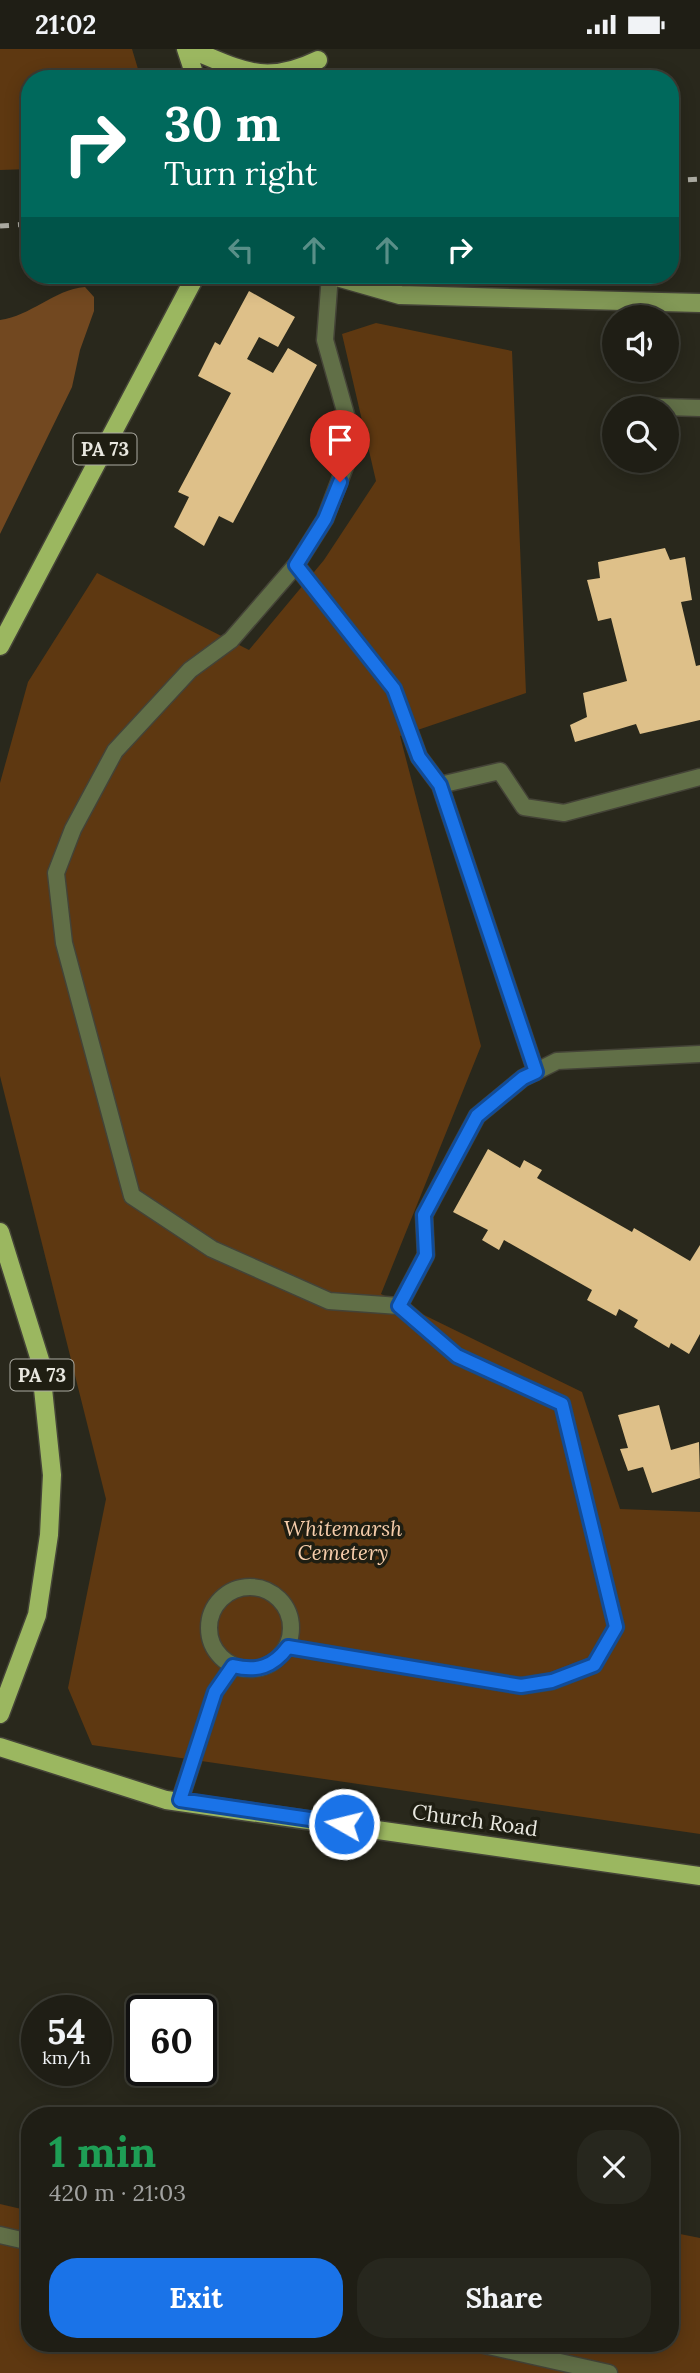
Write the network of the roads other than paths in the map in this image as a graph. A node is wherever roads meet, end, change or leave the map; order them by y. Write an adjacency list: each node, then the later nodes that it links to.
1 (188, 49): 3 (main road); 4 (main road)
2 (321, 55): 5 (main road)
3 (194, 70)
4 (242, 70)
5 (297, 70)
6 (191, 284): 13 (main road, PA 73)
7 (329, 284): 12 (lane)
8 (362, 284): 9 (street)
9 (700, 303)
10 (679, 407): 11 (lane)
11 (700, 408)
12 (296, 565): 15 (lane); 19 (lane)
13 (0, 646)
14 (700, 776): 15 (lane)
15 (440, 785): 17 (lane)
16 (700, 1054): 17 (lane)
17 (536, 1072): 19 (lane)
18 (0, 1232): 22 (main road, PA 73)
19 (399, 1306): 20 (lane)
20 (288, 1647): 21 (lane); 21 (lane)
21 (233, 1666): 24 (lane)
22 (0, 1714)
23 (0, 1747): 24 (main road, Church Road)
24 (180, 1800): 25 (main road, Church Road)
25 (700, 1876)
26 (0, 2235): 27 (lane)
27 (21, 2240)
28 (514, 2352): 29 (lane)
29 (609, 2373)

